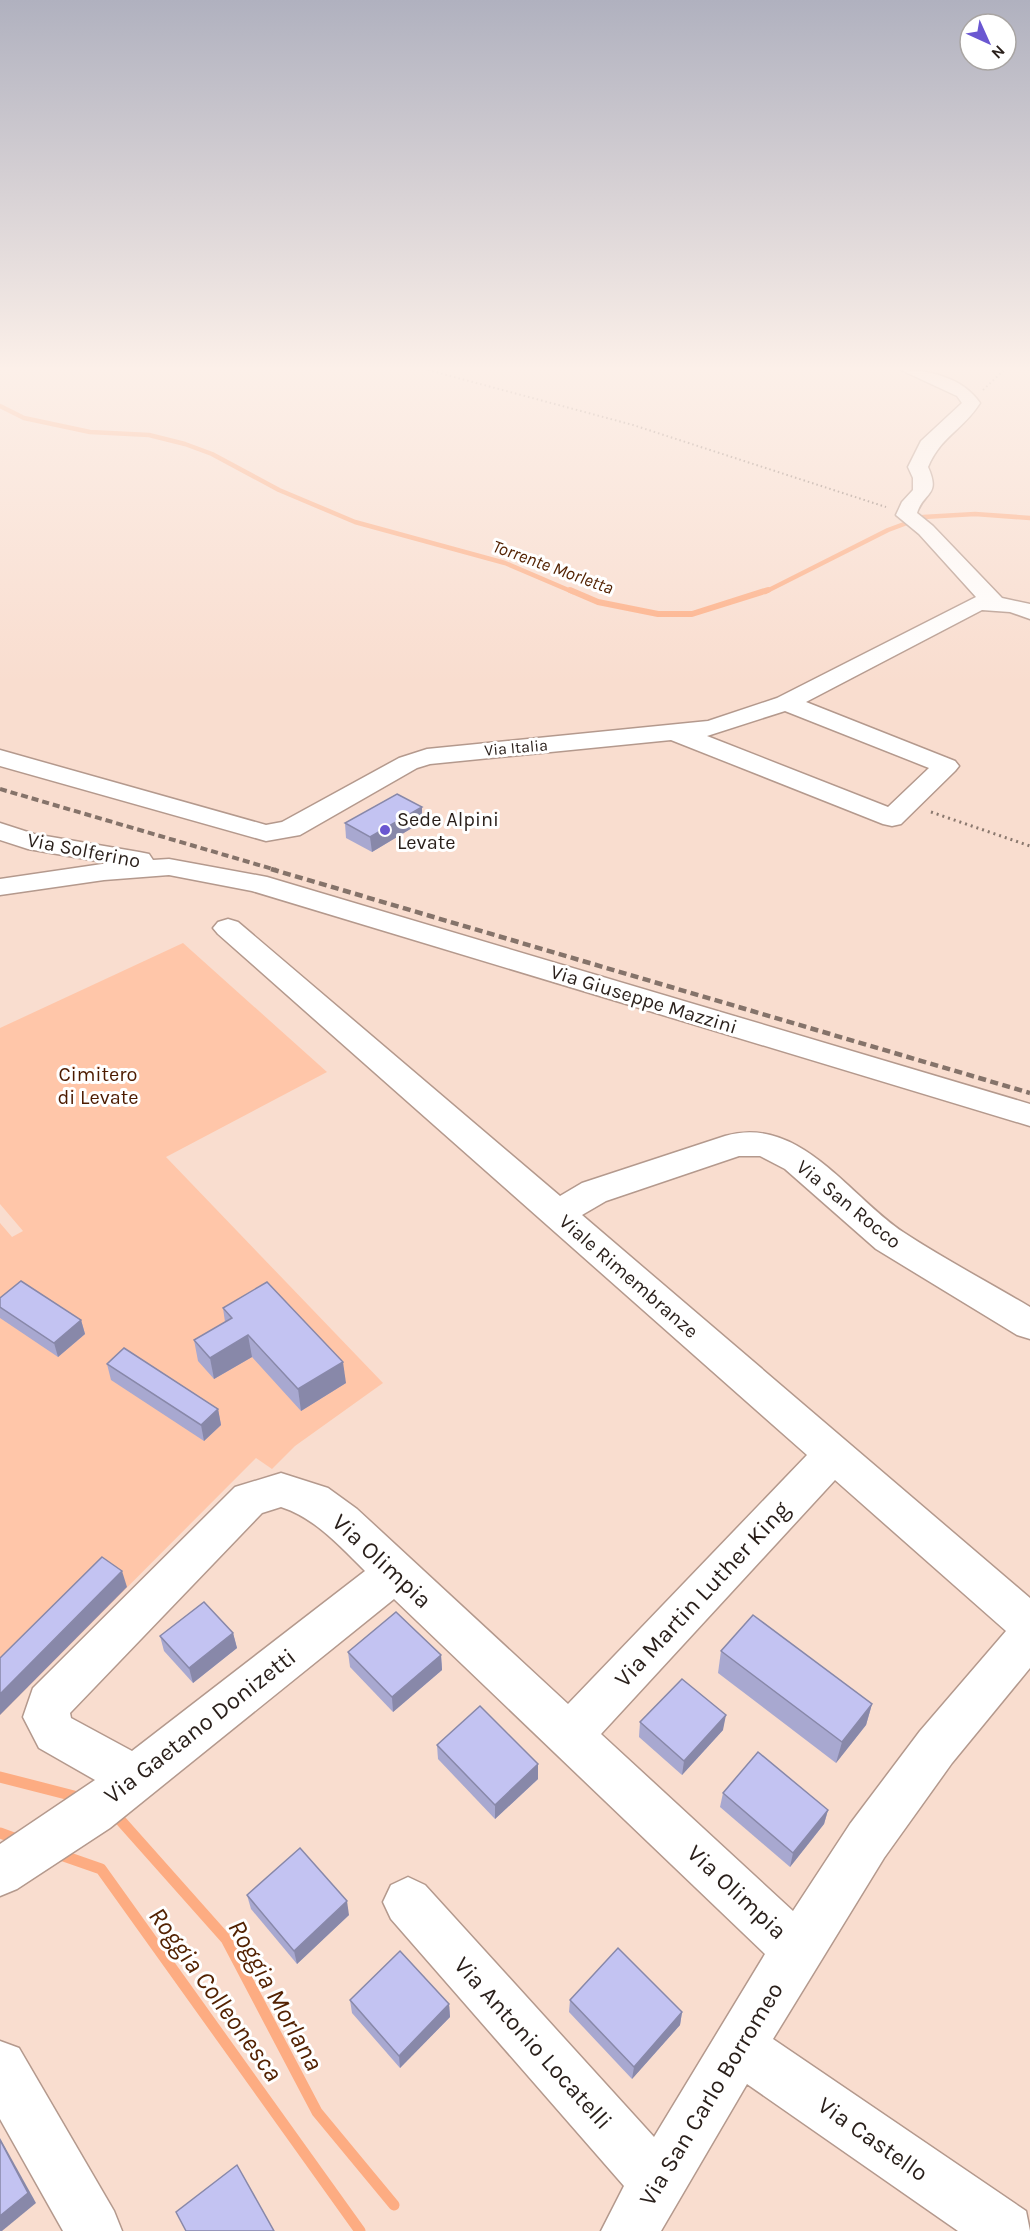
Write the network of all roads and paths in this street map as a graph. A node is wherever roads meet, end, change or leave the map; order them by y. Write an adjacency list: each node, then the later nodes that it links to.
1 (789, 474): 3 (path)
2 (922, 474): 3 (street)
3 (906, 515): 4 (street)
4 (993, 602): 5 (street); 6 (street, Via Italia)
5 (1030, 612)
6 (786, 703): 7 (street, Via Italia); 9 (street)
7 (677, 733): 8 (street, Via Italia); 9 (street)
8 (0, 758)
9 (908, 804): 12 (path)
10 (0, 831): 11 (street, Via Solferino)
11 (28, 841): 13 (street, Via Solferino); 16 (street)
12 (1030, 846)
13 (85, 849): 14 (street, Via Solferino); 15 (street)
14 (169, 867): 15 (street); 19 (street, Via Giuseppe Mazzini)
15 (104, 872): 16 (street)
16 (56, 879): 17 (street)
17 (0, 887)
18 (228, 928): 20 (street, Viale Rimembranze)
19 (1030, 1115)
20 (557, 1214): 21 (street, Via San Rocco); 22 (street, Viale Rimembranze)
21 (1030, 1325)
22 (834, 1454): 24 (street, Viale Rimembranze); 25 (street, Via Martin Luther King)
23 (395, 1573): 25 (street, Via Olimpia); 26 (street, Via Gaetano Donizetti); 26 (street, Via Olimpia)
24 (1029, 1632): 29 (street, Via San Carlo Borromeo)
25 (570, 1734): 29 (street, Via Olimpia)
26 (136, 1778): 27 (street, Via Gaetano Donizetti)
27 (12, 1864)
28 (408, 1902): 32 (street, Via Antonio Locatelli)
29 (797, 1949): 30 (street, Via San Carlo Borromeo)
30 (739, 2047): 32 (street, Via San Carlo Borromeo); 34 (street, Via Castello)
31 (0, 2067): 33 (street)
32 (638, 2218)
33 (94, 2231)
34 (1006, 2231)

